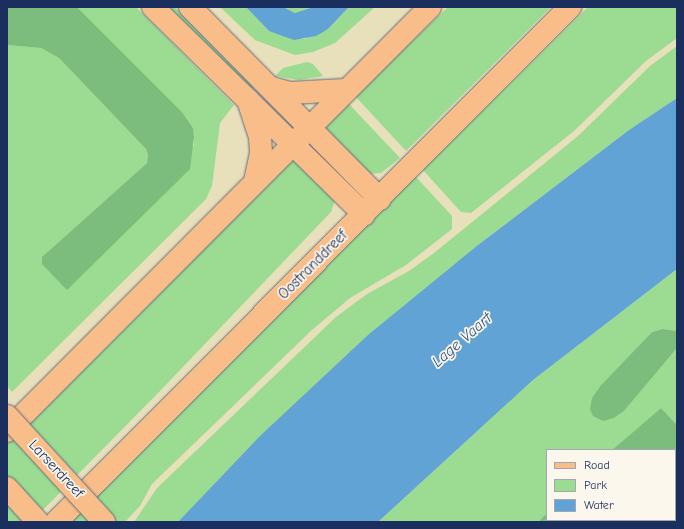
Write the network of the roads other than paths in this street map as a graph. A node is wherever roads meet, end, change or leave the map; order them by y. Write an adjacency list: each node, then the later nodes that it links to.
1 (153, 7): 7 (main road)
2 (190, 7): 5 (main road)
3 (430, 7): 6 (main road)
4 (570, 7): 10 (main road, Oostranddreef)
5 (271, 88): 6 (main road); 8 (main road)
6 (345, 90): 8 (main road)
7 (248, 99): 8 (main road); 9 (main road)
8 (303, 137): 9 (main road); 10 (main road); 11 (main road)
9 (255, 181): 13 (main road)
10 (380, 199): 11 (main road, Oostranddreef)
11 (364, 214): 16 (main road, Oostranddreef)
12 (7, 416): 17 (main road, Larserdreef, bridge)
13 (7, 430)
14 (7, 488): 15 (main road)
15 (38, 522)
16 (56, 522)
17 (104, 522)

